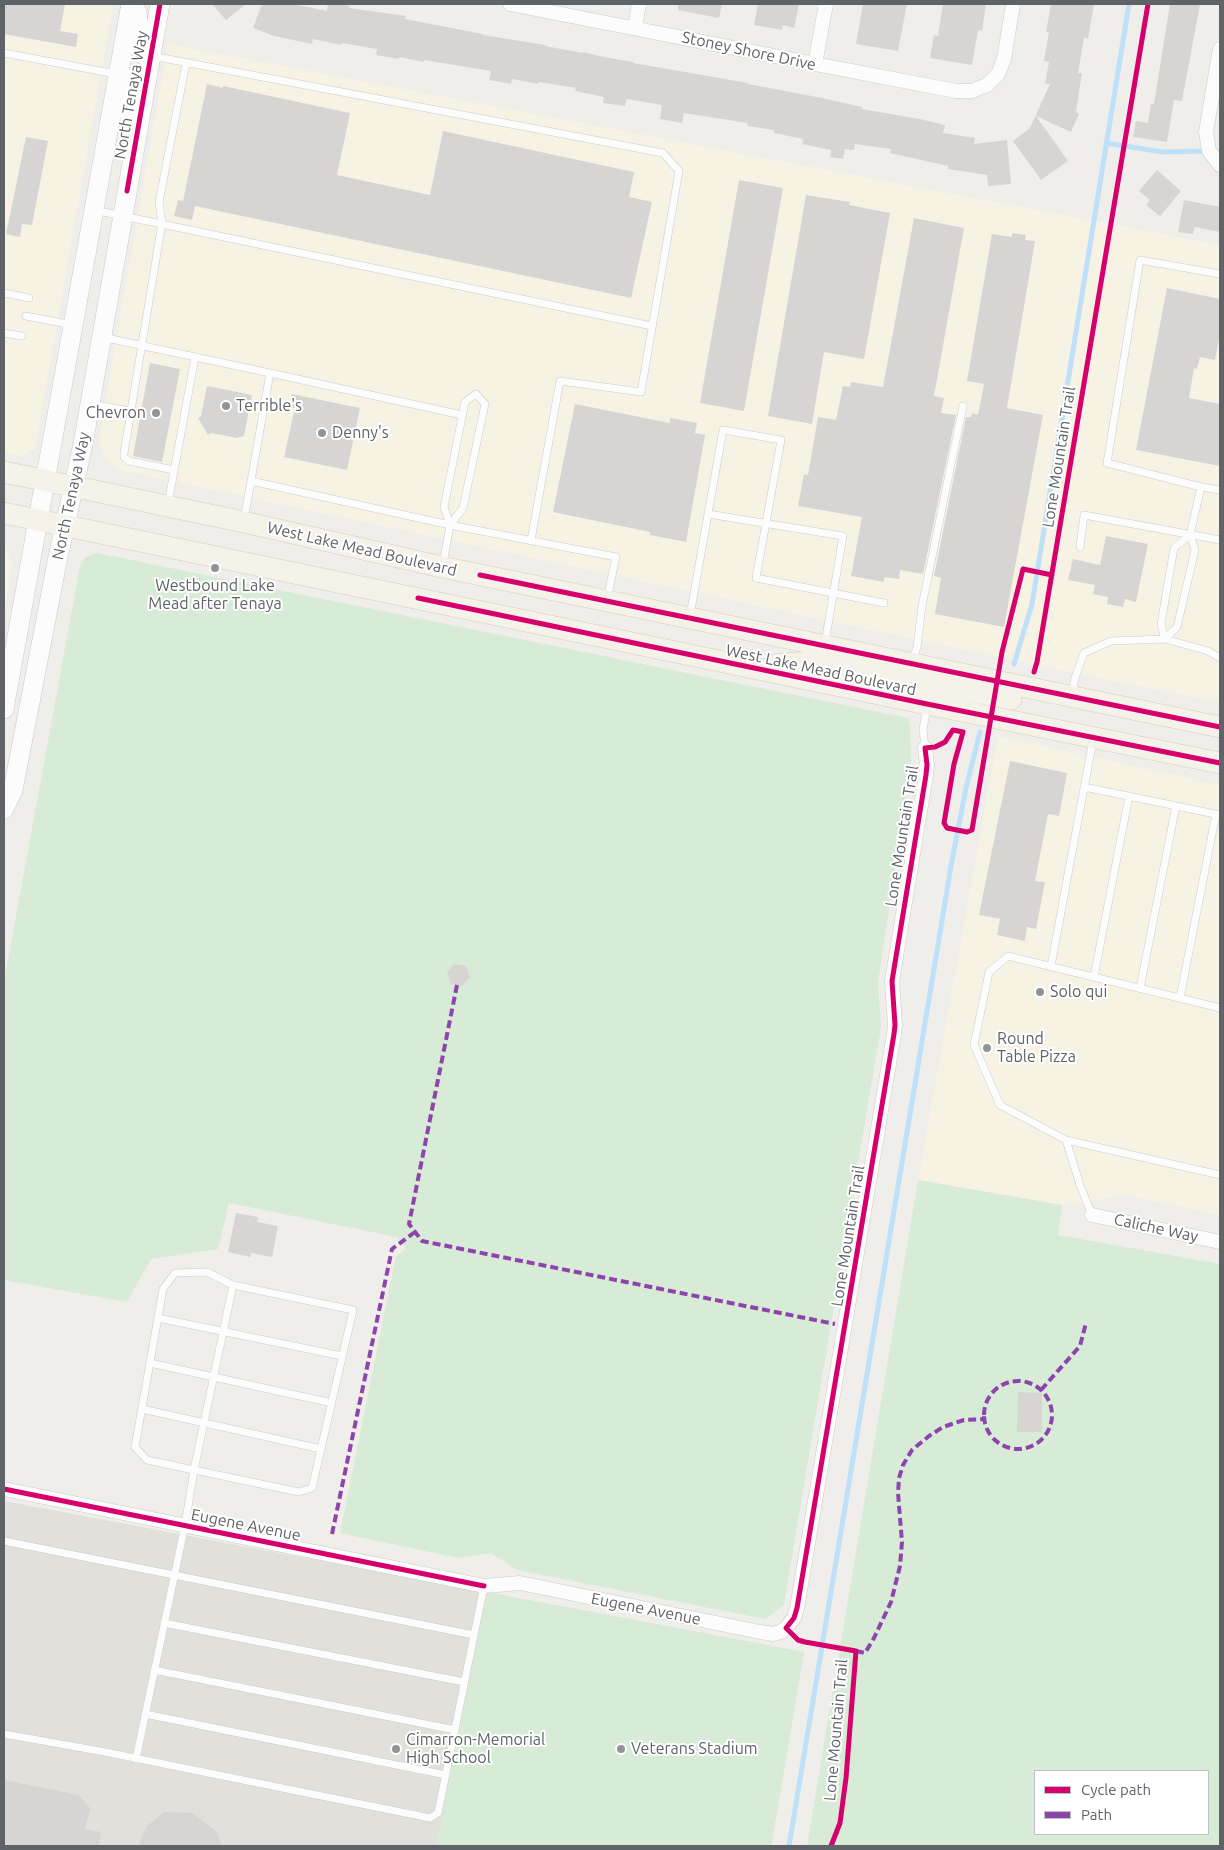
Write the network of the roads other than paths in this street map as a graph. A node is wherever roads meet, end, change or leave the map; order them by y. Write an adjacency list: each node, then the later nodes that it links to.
1 (131, 4): 14 (main road, North Tenaya Way)
2 (136, 4): 11 (main road)
3 (160, 4): 11 (main road, North Tenaya Way)
4 (510, 4): 8 (street, Stoney Shore Drive)
5 (639, 4): 8 (street)
6 (826, 4): 13 (street)
7 (1013, 4): 13 (street, Stoney Shore Drive)
8 (635, 28): 13 (street, Stoney Shore Drive)
9 (1220, 50): 15 (street)
10 (4, 53): 14 (lane)
11 (150, 56): 12 (lane); 16 (main road, North Tenaya Way)
12 (186, 63): 19 (lane); 25 (lane)
13 (815, 64)
14 (118, 75): 16 (main road); 17 (main road, North Tenaya Way)
15 (1220, 165)
16 (130, 172): 18 (main road, North Tenaya Way)
17 (94, 210): 18 (lane); 24 (main road, North Tenaya Way)
18 (123, 216): 19 (lane); 28 (main road, North Tenaya Way)
19 (162, 223): 25 (lane); 29 (lane)
20 (1220, 274): 41 (lane)
21 (4, 293): 22 (lane)
22 (30, 298)
23 (26, 316): 24 (lane)
24 (73, 325): 38 (main road, North Tenaya Way)
25 (652, 326): 52 (lane)
26 (4, 333): 27 (lane)
27 (22, 336)
28 (102, 337): 29 (lane); 32 (main road, North Tenaya Way)
29 (142, 346): 30 (lane); 34 (lane)
30 (195, 357): 31 (lane); 36 (lane)
31 (270, 373): 35 (lane); 39 (lane)
32 (90, 403): 34 (lane); 40 (main road, North Tenaya Way)
33 (963, 406): 64 (lane)
34 (130, 411): 36 (lane)
35 (462, 415): 49 (lane); 49 (lane)
36 (174, 470): 43 (lane)
37 (4, 472): 38 (main road, West Lake Mead Boulevard)
38 (45, 480): 40 (main road, West Lake Mead Boulevard); 46 (main road, North Tenaya Way)
39 (251, 481): 47 (lane); 49 (lane)
40 (74, 486): 43 (main road, West Lake Mead Boulevard); 50 (main road, North Tenaya Way)
41 (1201, 487): 42 (lane); 51 (lane)
42 (1220, 490)
43 (168, 506): 47 (main road, West Lake Mead Boulevard)
44 (4, 513): 46 (main road, West Lake Mead Boulevard)
45 (708, 514): 48 (lane); 48 (lane); 60 (lane)
46 (38, 520): 50 (main road, West Lake Mead Boulevard); 68 (main road, North Tenaya Way)
47 (244, 522): 55 (main road, West Lake Mead Boulevard)
48 (766, 523): 56 (lane); 56 (lane)
49 (450, 525): 52 (lane); 55 (lane)
50 (65, 526): 57 (main road, West Lake Mead Boulevard); 78 (main road, North Tenaya Way)
51 (1190, 535): 53 (lane); 54 (lane); 61 (lane); 61 (lane)
52 (531, 540): 58 (lane)
53 (1220, 540)
54 (1080, 547)
55 (442, 568): 57 (main road); 58 (main road, West Lake Mead Boulevard)
56 (834, 594): 59 (lane); 62 (lane)
57 (436, 601): 65 (main road, West Lake Mead Boulevard)
58 (607, 601): 60 (main road, West Lake Mead Boulevard)
59 (884, 604)
60 (690, 618): 62 (main road, West Lake Mead Boulevard)
61 (1165, 639): 63 (lane); 66 (lane)
62 (825, 646): 64 (main road, West Lake Mead Boulevard)
63 (1220, 658)
64 (911, 664): 65 (main road); 66 (main road, West Lake Mead Boulevard)
65 (745, 667): 67 (main road, West Lake Mead Boulevard)
66 (1072, 697): 67 (main road); 69 (main road, West Lake Mead Boulevard)
67 (932, 705): 70 (main road, West Lake Mead Boulevard); 71 (lane)
68 (4, 709)
69 (1220, 727)
70 (1094, 738): 73 (main road, West Lake Mead Boulevard); 75 (lane)
71 (925, 748): 106 (street, Lone Mountain Trail)
72 (1220, 748): 73 (main road)
73 (1162, 751): 74 (main road, West Lake Mead Boulevard)
74 (1220, 763)
75 (1084, 787): 76 (lane); 80 (lane)
76 (1129, 796): 77 (lane); 81 (lane)
77 (1176, 806): 79 (lane); 82 (lane)
78 (4, 809)
79 (1218, 814): 83 (lane)
80 (1051, 966): 81 (lane); 85 (lane)
81 (1094, 977): 82 (lane)
82 (1140, 988): 83 (lane)
83 (1180, 998): 84 (lane)
84 (1220, 1008)
85 (1066, 1140): 86 (lane); 87 (lane)
86 (1220, 1175)
87 (1092, 1215): 88 (street, Caliche Way)
88 (1220, 1242)
89 (233, 1285): 90 (lane); 91 (lane); 92 (lane)
90 (158, 1318): 91 (lane); 93 (lane)
91 (223, 1331): 92 (lane); 94 (lane)
92 (342, 1356): 95 (lane)
93 (150, 1363): 94 (lane); 96 (lane)
94 (214, 1376): 95 (lane); 97 (lane)
95 (332, 1403): 98 (lane)
96 (142, 1409): 97 (lane); 99 (lane)
97 (204, 1423): 98 (lane); 99 (lane)
98 (321, 1448): 99 (lane)
99 (194, 1470): 101 (lane)
100 (4, 1489): 101 (street, Eugene Avenue)
101 (184, 1525): 103 (lane); 104 (street, Eugene Avenue)
102 (4, 1541): 103 (lane)
103 (174, 1575): 105 (lane); 107 (lane)
104 (484, 1586): 106 (street, Eugene Avenue); 107 (lane)
105 (164, 1623): 108 (lane); 109 (lane)
106 (786, 1628)
107 (474, 1635): 109 (lane)
108 (154, 1670): 110 (lane); 111 (lane)
109 (464, 1682): 111 (lane)
110 (145, 1714): 113 (lane); 114 (lane)
111 (455, 1730): 114 (lane)
112 (4, 1734): 113 (lane)
113 (136, 1759): 114 (lane)
114 (446, 1774)

